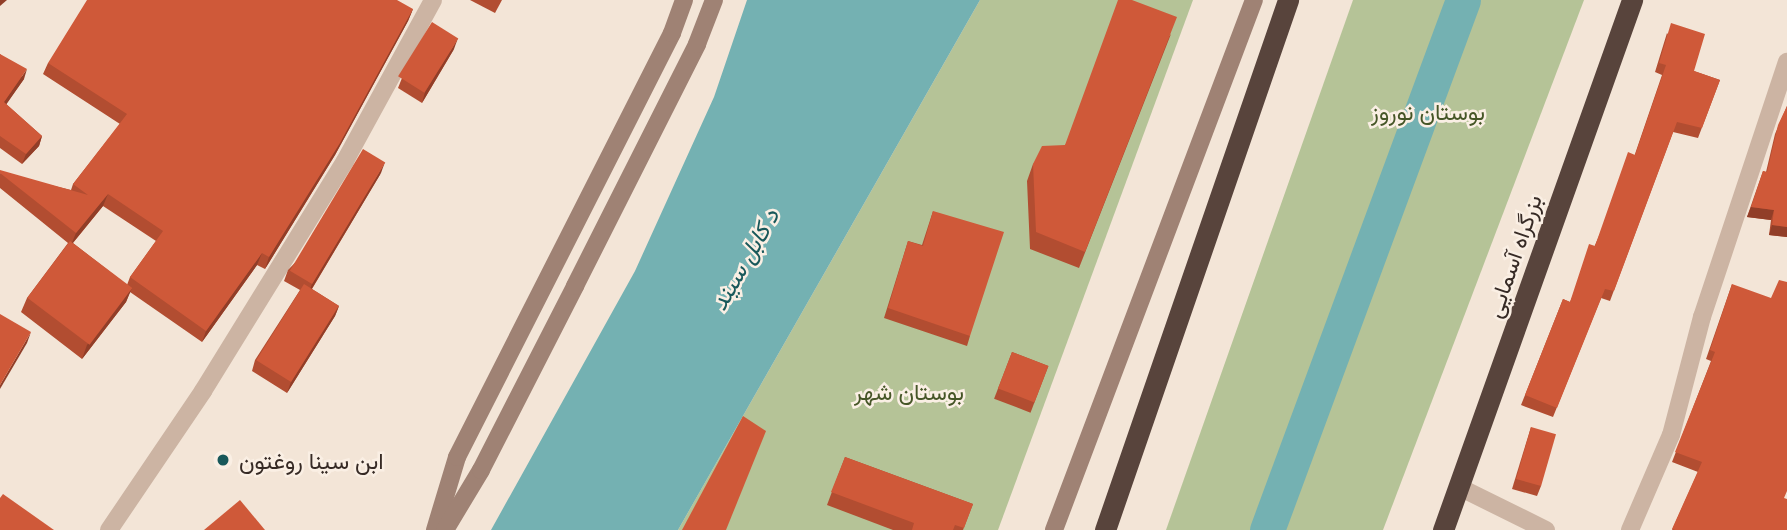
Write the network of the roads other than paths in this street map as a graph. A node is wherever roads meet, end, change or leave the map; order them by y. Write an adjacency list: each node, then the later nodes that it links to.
1 (433, 0): 9 (street)
2 (684, 0): 10 (main road)
3 (714, 0): 11 (main road)
4 (1254, 0): 12 (main road)
5 (1288, 0): 13 (highway)
6 (1632, 0): 8 (highway, بزرگراه آسمایی)
7 (1787, 62): 16 (street)
8 (1458, 486): 14 (highway, بزرگراه آسمایی); 15 (street)
9 (109, 530)
10 (435, 530)
11 (445, 530)
12 (1054, 530)
13 (1105, 530)
14 (1443, 530)
15 (1546, 530)
16 (1630, 530)

